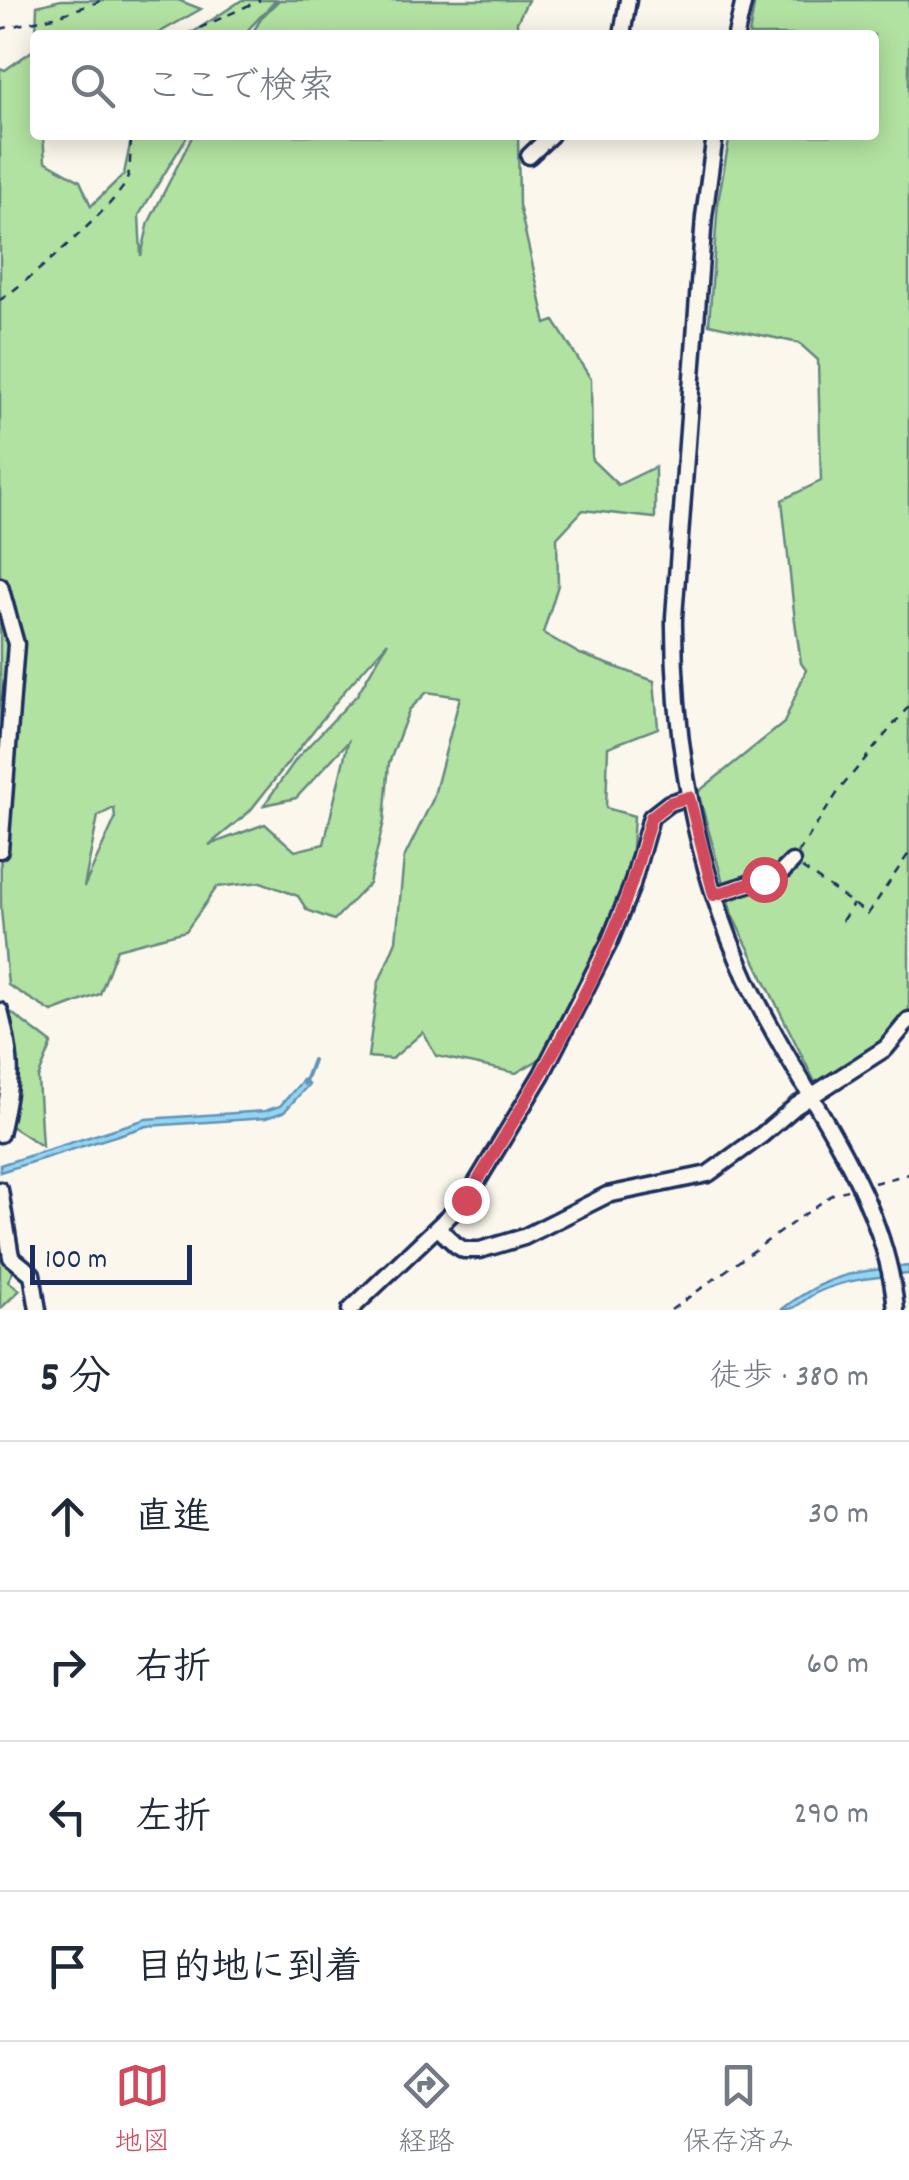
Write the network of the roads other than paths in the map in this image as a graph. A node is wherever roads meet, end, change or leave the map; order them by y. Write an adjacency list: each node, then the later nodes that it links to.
1 (628, 0): 3 (street)
2 (744, 0): 4 (street)
3 (623, 30)
4 (737, 30)
5 (546, 140): 7 (street)
6 (714, 140): 9 (street)
7 (529, 156)
8 (0, 586): 10 (street)
9 (689, 797): 12 (street); 18 (street)
10 (0, 850)
11 (792, 862): 12 (street)
12 (714, 895): 15 (street)
13 (0, 1011): 16 (street)
14 (909, 1020): 15 (street)
15 (810, 1097): 18 (street); 21 (street)
16 (0, 1134)
17 (0, 1190): 19 (street)
18 (438, 1228): 20 (street)
19 (38, 1310)
20 (350, 1310)
21 (896, 1310)

